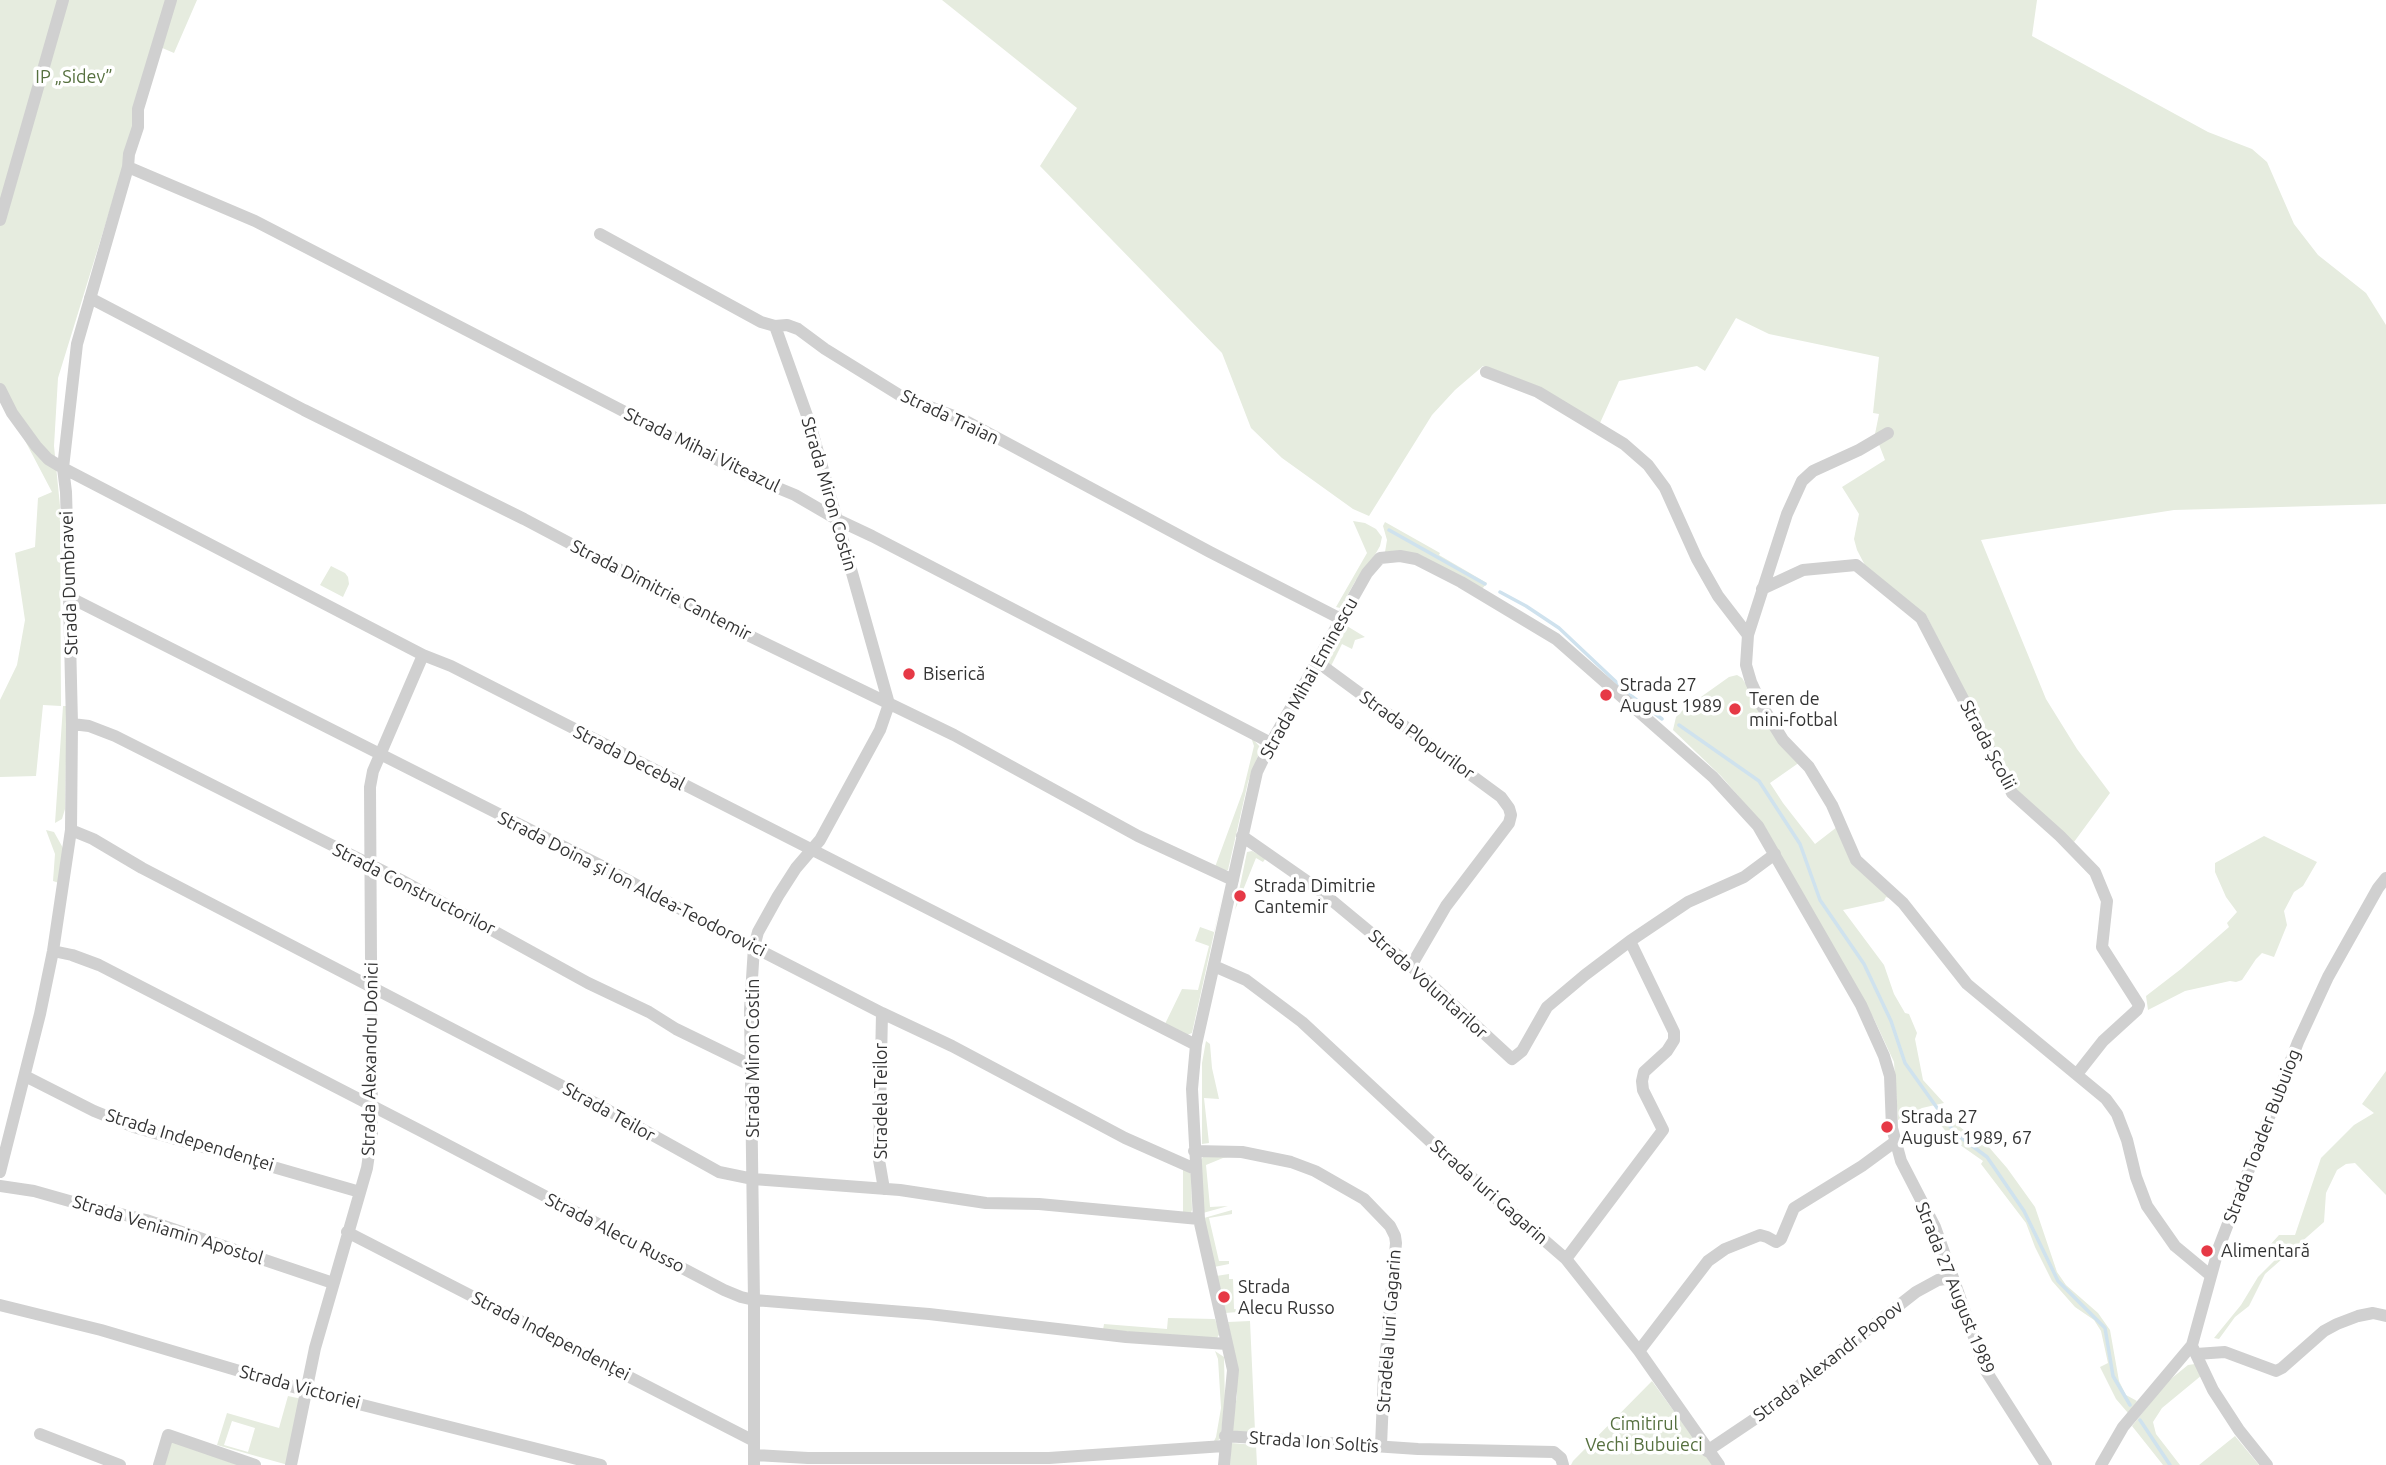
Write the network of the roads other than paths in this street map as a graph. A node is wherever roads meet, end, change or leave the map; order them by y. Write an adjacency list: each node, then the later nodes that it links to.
1 (63, 0): 4 (street)
2 (171, 0): 3 (street, Strada Dumbravei)
3 (128, 167): 6 (street, Strada Dumbravei); 12 (street, Strada Mihai Viteazul)
4 (0, 220)
5 (600, 234): 7 (street, Strada Traian)
6 (90, 299): 11 (street, Strada Dumbravei); 20 (street, Strada Dimitrie Cantemir)
7 (775, 327): 12 (street, Strada Miron Costin); 16 (street, Strada Traian)
8 (1486, 372): 17 (street)
9 (0, 388): 11 (street, Strada Decebal)
10 (1888, 433): 14 (street)
11 (63, 468): 15 (street, Strada Dumbravei); 18 (street, Strada Decebal)
12 (838, 520): 20 (street, Strada Miron Costin); 22 (street, Strada Mihai Viteazul)
13 (1380, 558): 16 (street, Strada Mihai Eminescu); 27 (street, Strada 27 August 1989)
14 (1762, 589): 17 (street); 40 (street, Strada Școlii)
15 (69, 597): 21 (street, Strada Dumbravei); 23 (street, Strada Doina și Ion Aldea-Teodorovici)
16 (1341, 618): 19 (street, Strada Mihai Eminescu)
17 (1748, 635): 40 (street)
18 (423, 655): 23 (street, Strada Alexandru Donici); 26 (street, Strada Decebal)
19 (1317, 662): 22 (street, Strada Mihai Eminescu); 35 (street, Strada Plopurilor)
20 (889, 704): 26 (street, Strada Miron Costin); 30 (street, Strada Dimitrie Cantemir)
21 (72, 724): 24 (street, Strada Dumbravei); 28 (street, Strada Constructorilor)
22 (1270, 743): 25 (street, Strada Mihai Eminescu)
23 (378, 755): 28 (street, Strada Alexandru Donici); 32 (street, Strada Doina și Ion Aldea-Teodorovici)
24 (71, 830): 33 (street, Strada Dumbravei); 36 (street, Strada Teilor)
25 (1242, 836): 30 (street, Strada Mihai Eminescu); 35 (street, Strada Voluntarilor)
26 (810, 850): 32 (street, Strada Miron Costin); 38 (street, Strada Decebal)
27 (1775, 854): 31 (street); 43 (street, Strada 27 August 1989)
28 (371, 866): 36 (street, Strada Alexandru Donici); 39 (street, Strada Constructorilor)
29 (2386, 878): 54 (street, Strada Toader Bubuiog)
30 (1233, 880): 34 (street, Strada Mihai Eminescu)
31 (1630, 941): 35 (street, Strada Voluntarilor); 53 (street)
32 (754, 947): 37 (street, Strada Doina și Ion Aldea-Teodorovici); 39 (street, Strada Miron Costin)
33 (53, 951): 41 (street, Strada Dumbravei); 42 (street, Strada Alecu Russo)
34 (1214, 966): 38 (street, Strada Mihai Eminescu); 53 (street, Strada Iuri Gagarin)
35 (1411, 966)
36 (373, 988): 42 (street, Strada Alexandru Donici); 47 (street, Strada Teilor)
37 (882, 1013): 45 (street, Strada Doina și Ion Aldea-Teodorovici); 49 (street, Stradela Teilor)
38 (1196, 1045): 44 (street, Strada Mihai Eminescu)
39 (750, 1065): 47 (street, Strada Miron Costin)
40 (2077, 1074): 54 (street)
41 (25, 1076): 46 (street, Strada Dumbravei); 50 (street, Strada Independenţei)
42 (372, 1106): 50 (street, Strada Alexandru Donici); 57 (street, Strada Alecu Russo)
43 (1896, 1141): 55 (street, Strada 27 August 1989); 62 (street)
44 (1194, 1151): 45 (street, Strada Mihai Eminescu); 67 (street, Stradela Iuri Gagarin)
45 (1195, 1169): 51 (street, Strada Mihai Eminescu)
46 (0, 1172)
47 (753, 1179): 49 (street, Strada Teilor); 57 (street, Strada Miron Costin)
48 (0, 1186): 56 (street, Strada Veniamin Apostol)
49 (884, 1189): 51 (street, Strada Teilor)
50 (360, 1192): 52 (street, Strada Alexandru Donici)
51 (1199, 1219): 60 (street, Strada Mihai Eminescu)
52 (347, 1232): 56 (street, Strada Alexandru Donici); 65 (street, Strada Independenței)
53 (1566, 1259): 62 (street, Strada Iuri Gagarin)
54 (2210, 1275): 61 (street, Strada Toader Bubuiog)
55 (1952, 1278): 69 (street, Strada Alexandr Popov); 80 (street, Strada 27 August 1989)
56 (333, 1283): 63 (street, Strada Alexandru Donici)
57 (754, 1300): 60 (street, Strada Alecu Russo); 65 (street, Strada Miron Costin)
58 (0, 1305): 63 (street, Strada Victoriei)
59 (2386, 1316): 61 (street)
60 (1227, 1344): 66 (street, Strada Mihai Eminescu)
61 (2194, 1349): 81 (street, Strada Toader Bubuiog); 82 (street)
62 (1639, 1351): 69 (street, Strada Iuri Gagarin)
63 (307, 1391): 74 (street, Strada Alexandru Donici); 75 (street, Strada Victoriei)
64 (40, 1434): 71 (street)
65 (754, 1441): 70 (street, Strada Miron Costin)
66 (1225, 1441): 67 (street, Strada Ion Soltîs); 70 (street); 76 (street, Strada Mihai Eminescu)
67 (1381, 1446): 68 (street, Strada Ion Soltîs)
68 (1418, 1450): 77 (street); 78 (street, Strada Ion Soltîs)
69 (1707, 1451): 79 (street, Strada Iuri Gagarin)
70 (754, 1460)
71 (120, 1465)
72 (159, 1465): 73 (street)
73 (255, 1465)
74 (291, 1465)
75 (601, 1465)
76 (1224, 1465)
77 (1416, 1465)
78 (1563, 1465)
79 (1719, 1465)
80 (2046, 1465)
81 (2101, 1465)
82 (2267, 1465)

